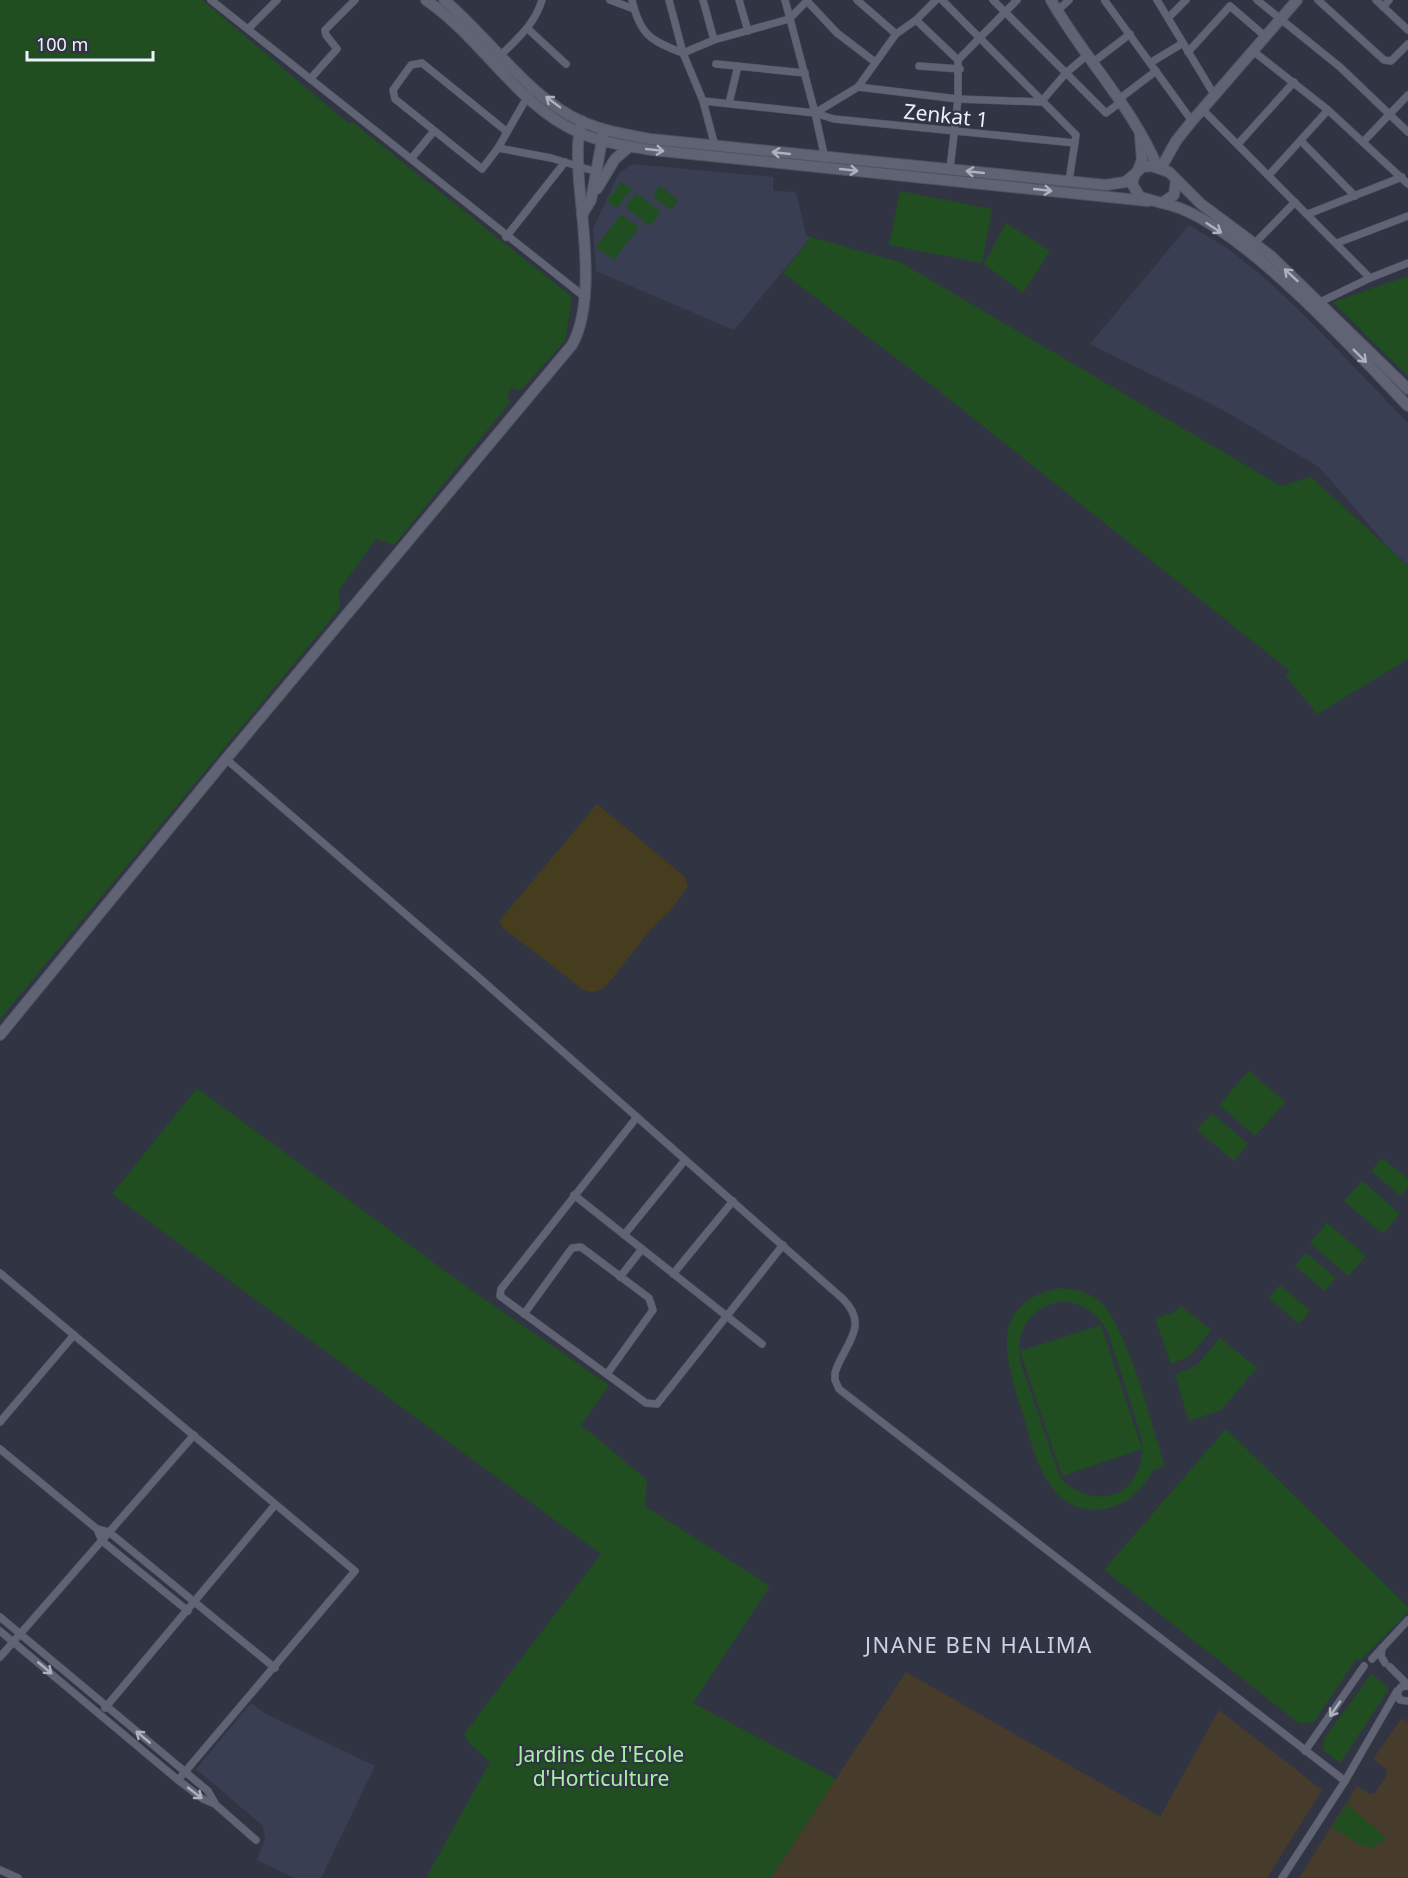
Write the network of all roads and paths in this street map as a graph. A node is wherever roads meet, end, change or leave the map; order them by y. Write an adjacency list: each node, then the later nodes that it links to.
1 (277, 0): 37 (street)
2 (355, 0): 64 (street)
3 (426, 0): 67 (main road)
4 (444, 0): 51 (main road)
5 (542, 0): 38 (street)
6 (610, 0): 30 (street)
7 (632, 0): 30 (street)
8 (669, 0): 49 (street)
9 (704, 0): 45 (street)
10 (739, 0): 40 (street)
11 (785, 0): 34 (street)
12 (808, 0): 34 (street); 54 (street)
13 (857, 0): 41 (street)
14 (936, 0): 35 (street)
15 (993, 0): 32 (street)
16 (1017, 0): 32 (street)
17 (1051, 0): 31 (main road)
18 (1069, 0): 31 (street)
19 (1157, 0): 33 (street)
20 (1186, 0): 33 (street)
21 (1257, 0): 36 (street)
22 (1298, 0): 36 (main road)
23 (1318, 0): 47 (street)
24 (1376, 0): 29 (street)
25 (1389, 0): 29 (street)
26 (215, 1): 37 (street)
27 (946, 1): 44 (street)
28 (1106, 1): 42 (street)
29 (1383, 7): 39 (street)
30 (634, 9): 49 (street)
31 (1057, 11): 53 (main road)
32 (1006, 12): 44 (street); 63 (street)
33 (1168, 18): 46 (street)
34 (789, 19): 40 (street); 62 (street)
35 (916, 20): 41 (street); 52 (street)
36 (1280, 21): 43 (main road); 78 (street)
37 (248, 29): 64 (street)
38 (528, 29): 51 (street); 56 (street)
39 (1408, 30)
40 (748, 31): 45 (street)
41 (896, 34): 54 (street)
42 (1130, 34): 53 (street); 55 (street)
43 (1266, 37): 48 (main road); 50 (street)
44 (980, 38): 52 (street); 73 (street)
45 (714, 40): 49 (street)
46 (1183, 43): 50 (street); 55 (street)
47 (1408, 44)
48 (1254, 51): 65 (street); 69 (main road)
49 (683, 52): 71 (street)
50 (1188, 52): 69 (street)
51 (501, 54): 67 (main road)
52 (958, 60): 60 (street)
53 (1089, 60): 63 (street); 72 (main road)
54 (875, 63): 66 (street)
55 (1150, 63): 61 (street)
56 (566, 64)
57 (716, 64): 58 (street)
58 (738, 66): 62 (street); 74 (street)
59 (919, 66): 60 (street)
60 (960, 69): 70 (street)
61 (1156, 71): 72 (street); 79 (street)
62 (805, 73): 77 (street)
63 (1066, 73): 72 (street); 73 (street)
64 (311, 78): 96 (street)
65 (1294, 82): 76 (street); 92 (street)
66 (858, 87): 70 (street); 77 (street)
67 (530, 92): 80 (main road); 82 (street)
68 (1408, 95): 78 (street)
69 (1215, 96): 75 (main road)
70 (958, 99): 73 (street); 85 (street)
71 (703, 100): 74 (street, Zenkat 1); 93 (street)
72 (1120, 100): 81 (main road)
73 (1041, 102): 91 (street)
74 (729, 103): 77 (street, Zenkat 1)
75 (1203, 110): 79 (main road); 92 (street)
76 (1328, 110): 89 (street); 90 (street)
77 (815, 113): 85 (street, Zenkat 1); 98 (street)
78 (1390, 114): 84 (street); 90 (street)
79 (1192, 121): 88 (main road)
80 (580, 127): 86 (main road); 99 (main road)
81 (1139, 128): 87 (main road); 102 (main road)
82 (506, 130): 83 (street); 95 (street)
83 (434, 131): 95 (street); 96 (street)
84 (1408, 132)
85 (955, 133): 91 (street, Zenkat 1); 101 (street)
86 (603, 135): 93 (main road); 94 (main road); 103 (main road)
87 (1146, 139): 88 (main road); 100 (main road)
88 (1176, 141): 100 (main road); 106 (main road)
89 (1301, 141): 104 (street); 109 (street)
90 (1363, 142): 105 (street)
91 (1075, 143): 107 (street)
92 (1238, 144): 104 (street)
93 (715, 146): 98 (main road, one-way to 93)
94 (629, 147): 98 (main road, one-way to 98); 103 (main road)
95 (498, 148): 97 (street)
96 (411, 159): 116 (street)
97 (566, 162): 99 (street); 116 (street)
98 (826, 162): 101 (main road); 110 (main road, one-way to 110)
99 (578, 166): 103 (street); 114 (main road)
100 (1159, 168): 102 (main road); 106 (main road)
101 (950, 170): 107 (main road, one-way to 101)
102 (1136, 172): 107 (main road); 110 (main road)
103 (601, 173): 114 (main road)
104 (1269, 175): 111 (street)
105 (1402, 177): 108 (street); 109 (street)
106 (1174, 178): 112 (main road); 117 (main road)
107 (1070, 181)
108 (1408, 184)
109 (1355, 196): 113 (street)
110 (1148, 201): 112 (main road)
111 (1295, 202): 113 (street); 117 (street)
112 (1162, 203): 122 (main road, one-way to 122)
113 (1308, 214): 118 (street)
114 (582, 216): 121 (main road)
115 (1408, 216): 118 (street)
116 (506, 237): 121 (street)
117 (1256, 243): 122 (main road, one-way to 117)
118 (1337, 243): 120 (street)
119 (1408, 263): 120 (street)
120 (1370, 278): 122 (street)
121 (586, 298): 126 (main road)
122 (1315, 304): 123 (main road)
123 (1388, 376): 124 (main road); 125 (main road)
124 (1408, 389)
125 (1408, 406)
126 (226, 759): 127 (main road); 128 (street)
127 (0, 1035)
128 (637, 1118): 129 (street); 130 (street)
129 (685, 1160): 131 (street); 132 (street)
130 (574, 1196): 132 (street); 138 (street)
131 (733, 1202): 133 (street); 136 (street)
132 (624, 1235): 134 (street)
133 (783, 1245): 139 (street); 169 (street)
134 (642, 1250): 136 (street); 137 (street)
135 (0, 1273): 140 (street)
136 (673, 1274): 139 (street)
137 (620, 1277): 138 (street); 142 (street)
138 (524, 1314): 142 (street)
139 (726, 1318): 141 (street); 142 (street)
140 (74, 1335): 143 (street); 144 (street)
141 (762, 1344)
142 (607, 1374)
143 (0, 1422)
144 (194, 1436): 146 (street); 148 (street)
145 (0, 1449): 147 (street)
146 (275, 1505): 150 (street); 162 (street)
147 (97, 1529): 148 (street); 149 (street)
148 (109, 1532): 149 (street); 150 (street)
149 (102, 1541): 151 (street); 156 (street)
150 (195, 1602): 151 (street); 162 (street)
151 (188, 1611): 166 (street)
152 (0, 1617): 154 (street)
153 (1408, 1620): 158 (street)
154 (10, 1625): 155 (street); 156 (street)
155 (1, 1634): 157 (street)
156 (20, 1634): 157 (street); 166 (street)
157 (13, 1642): 159 (street); 168 (street, one-way to 168)
158 (1383, 1646): 160 (street); 163 (street)
159 (0, 1657)
160 (1372, 1659)
161 (1364, 1666): 169 (street, one-way to 169)
162 (275, 1668): 170 (street)
163 (1408, 1686): 164 (street)
164 (1397, 1691): 165 (street); 167 (street)
165 (1406, 1702): 167 (street)
166 (106, 1706): 168 (street); 170 (street, one-way to 166)
167 (1386, 1713): 172 (street)
168 (100, 1714): 171 (street)
169 (1305, 1751): 172 (street)
170 (185, 1772): 171 (street); 173 (street)
171 (178, 1780): 173 (street, one-way to 173)
172 (1345, 1781): 177 (street)
173 (216, 1805): 174 (street)
174 (256, 1840)
175 (0, 1870): 176 (street)
176 (18, 1878)
177 (1282, 1878)

